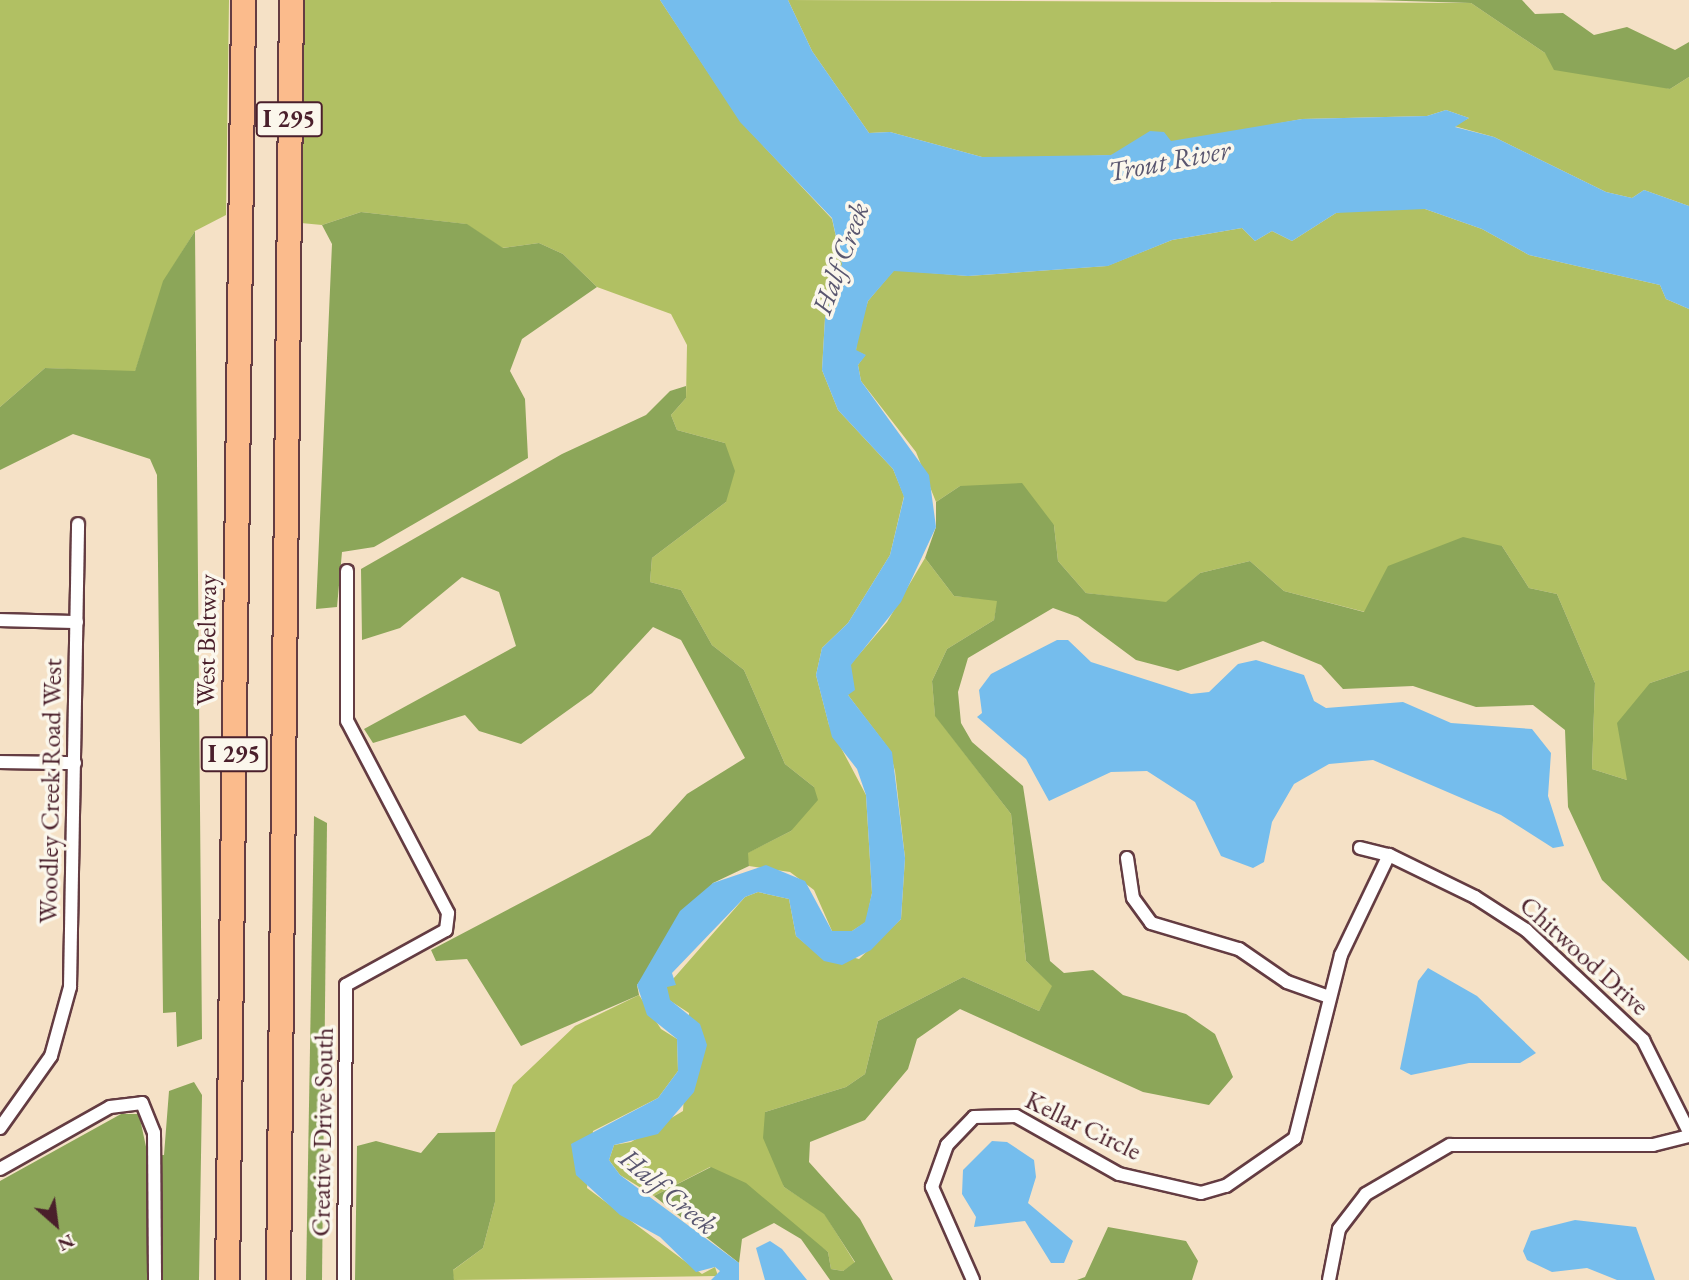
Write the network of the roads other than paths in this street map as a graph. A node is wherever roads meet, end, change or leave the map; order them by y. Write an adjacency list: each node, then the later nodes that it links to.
1 (243, 0): 17 (highway, West Beltway / I 295)
2 (291, 0): 18 (highway, I 295)
3 (78, 524): 6 (street, Woodley Creek Road West)
4 (347, 571): 19 (street, Creative Drive South)
5 (0, 620): 6 (street)
6 (77, 622): 8 (street, Woodley Creek Road West)
7 (0, 762): 8 (street)
8 (75, 763): 13 (street, Woodley Creek Road West)
9 (1360, 849): 10 (street, Chitwood Drive)
10 (1389, 855): 12 (street, Kellar Circle); 14 (street, Chitwood Drive)
11 (1128, 858): 12 (street)
12 (1329, 997): 20 (street, Kellar Circle)
13 (0, 1128)
14 (1689, 1134): 21 (street)
15 (0, 1168): 16 (street)
16 (155, 1280)
17 (228, 1280)
18 (278, 1280)
19 (344, 1280)
20 (973, 1280)
21 (1329, 1280)

